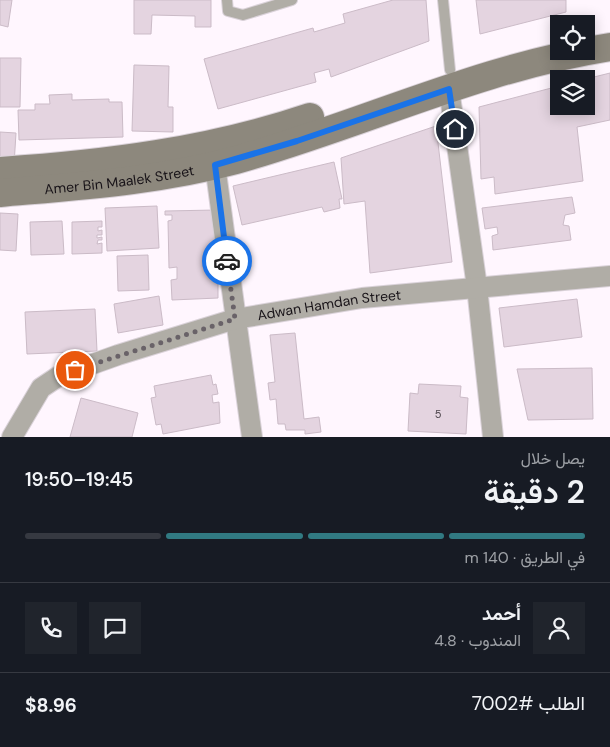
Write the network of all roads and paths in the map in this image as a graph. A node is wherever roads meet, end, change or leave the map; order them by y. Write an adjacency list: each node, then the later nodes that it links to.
1 (227, 0): 2 (lane)
2 (292, 0)
3 (443, 0): 8 (lane)
4 (610, 28): 5 (street)
5 (595, 30)
6 (550, 40): 8 (street, Amer Bin Maalek Street)
7 (610, 47): 8 (street, Amer Bin Maalek Street)
8 (449, 79): 9 (street, Amer Bin Maalek Street); 10 (street, Amer Bin Maalek Street); 13 (street)
9 (215, 165): 11 (street, Amer Bin Maalek Street); 14 (street)
10 (0, 171)
11 (0, 193)
12 (610, 276): 13 (street, Adwan Hamdan Street)
13 (477, 287): 14 (street, Adwan Hamdan Street); 17 (street)
14 (235, 319): 15 (street, Adwan Hamdan Street); 16 (street)
15 (12, 437)
16 (252, 437)
17 (493, 437)

